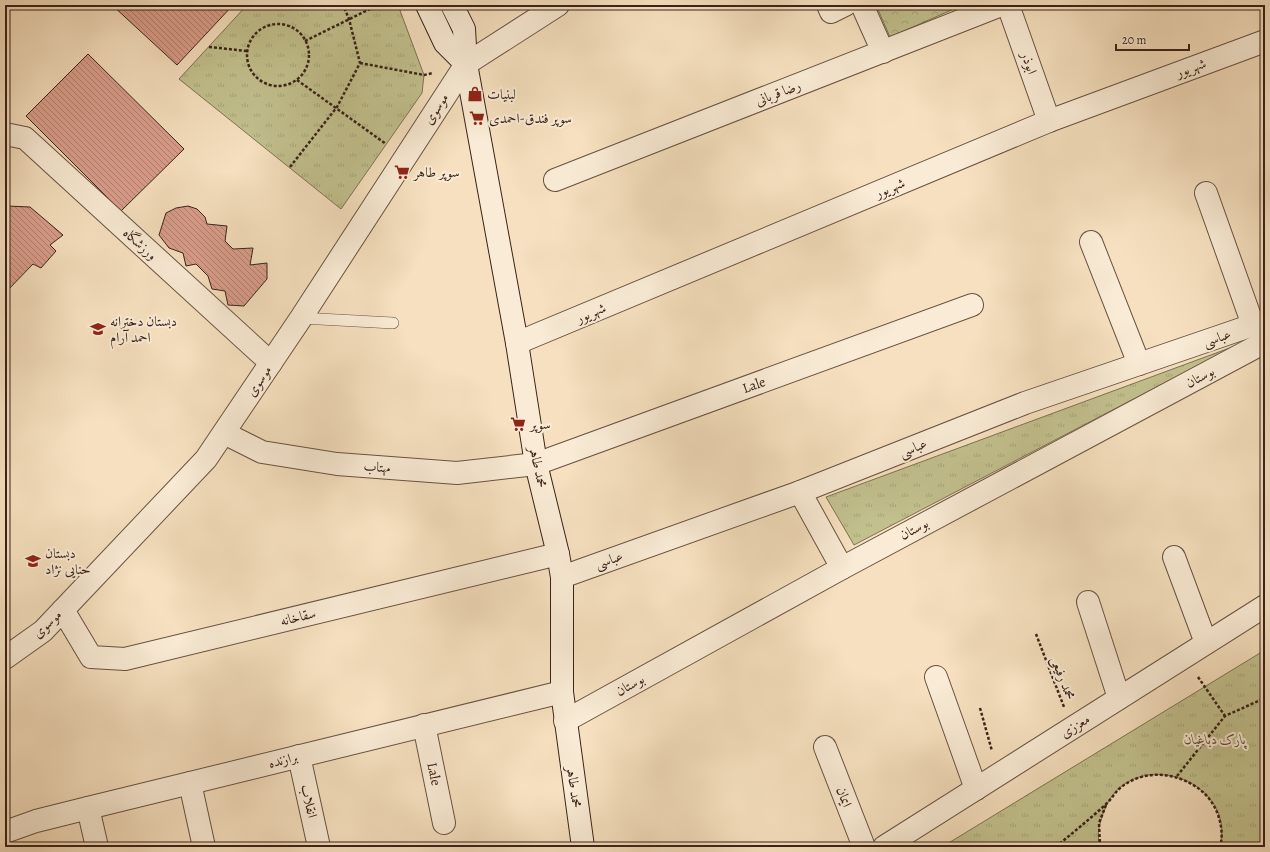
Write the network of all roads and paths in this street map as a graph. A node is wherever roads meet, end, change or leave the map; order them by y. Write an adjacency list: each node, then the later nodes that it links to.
1 (343, 5): 9 (path)
2 (378, 5): 9 (path)
3 (427, 5): 16 (street)
4 (452, 5): 16 (street, محمد طاهر)
5 (558, 5): 16 (street)
6 (862, 5): 14 (street)
7 (1001, 5): 14 (street, رضا قربانی)
8 (1008, 5): 20 (street, ابوذر)
9 (349, 19): 11 (path); 15 (path)
10 (1265, 41): 20 (street, شهریور)
11 (305, 42): 13 (path); 18 (path)
12 (209, 47): 13 (path)
13 (247, 51): 18 (path)
14 (883, 52): 24 (street, رضا قربانی)
15 (360, 63): 17 (path); 19 (path)
16 (466, 64): 28 (street, موسوی); 31 (street, محمد طاهر)
17 (424, 75)
18 (297, 80): 19 (path)
19 (337, 108): 22 (path); 23 (path)
20 (1049, 121): 31 (street, شهریور)
21 (5, 134): 32 (street, ورزشگاه)
22 (386, 144)
23 (290, 168)
24 (555, 180)
25 (1206, 193): 30 (street)
26 (1091, 242): 33 (street)
27 (972, 305): 35 (street, Lale)
28 (301, 318): 29 (lane); 32 (street, موسوی)
29 (393, 323)
30 (1261, 330): 33 (street, عباسی); 39 (street, بوستان)
31 (517, 343): 35 (street, محمد طاهر)
32 (271, 363): 34 (street, موسوی)
33 (1139, 364): 36 (street, عباسی)
34 (224, 433): 35 (street, مهتاب); 43 (street, موسوی)
35 (536, 464): 37 (street, محمد طاهر)
36 (800, 492): 39 (street); 40 (street, عباسی)
37 (558, 554): 40 (street, محمد طاهر); 43 (street, سقاخانه)
38 (1174, 557): 45 (street)
39 (842, 568): 54 (street, بوستان)
40 (562, 577): 49 (street, محمد طاهر)
41 (1088, 602): 50 (street)
42 (1265, 606): 45 (street, معززی)
43 (63, 610): 46 (street, موسوی)
44 (1036, 634): 56 (path, محمد رفیعی)
45 (1206, 643): 50 (street, معززی)
46 (5, 658)
47 (936, 677): 62 (street)
48 (1205, 687): 53 (path)
49 (562, 692): 54 (street, محمد طاهر); 55 (street, برازنده)
50 (1119, 698): 56 (street, معززی)
51 (1265, 698): 53 (path)
52 (980, 708): 59 (path)
53 (1225, 716): 60 (path)
54 (565, 721): 71 (street, محمد طاهر)
55 (424, 724): 58 (street, برازنده); 65 (street, Lale)
56 (1072, 728): 59 (street, معززی)
57 (825, 747): 72 (street, ایمان)
58 (299, 756): 61 (street, برازنده); 70 (street, انقلاب)
59 (999, 774): 62 (street, معززی)
60 (1176, 776): 63 (path); 76 (path)
61 (190, 783): 64 (street, برازنده); 69 (street)
62 (976, 789): 73 (street, معززی)
63 (1106, 804): 74 (path); 75 (path)
64 (88, 808): 66 (street, برازنده); 68 (street)
65 (444, 823)
66 (5, 832)
67 (1265, 840): 77 (path)
68 (97, 847)
69 (204, 847)
70 (319, 847)
71 (583, 847)
72 (864, 847)
73 (884, 847)
74 (1056, 847)
75 (1100, 847)
76 (1220, 847)
77 (1255, 847)

